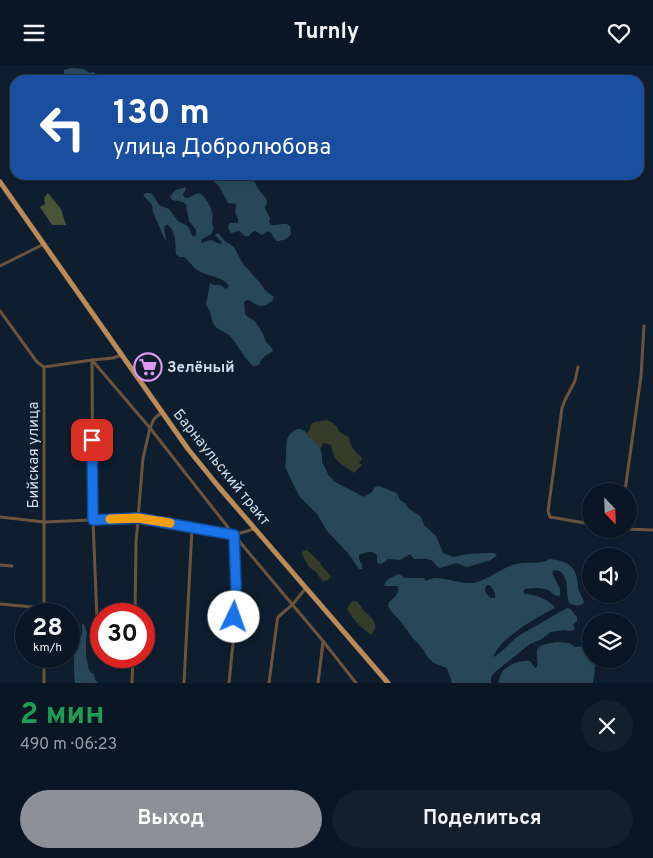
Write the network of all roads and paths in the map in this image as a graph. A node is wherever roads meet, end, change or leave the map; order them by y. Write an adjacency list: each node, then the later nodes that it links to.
1 (0, 182): 2 (main road, Барнаульский тракт)
2 (44, 244): 3 (street); 6 (main road, Барнаульский тракт)
3 (0, 266)
4 (0, 311): 8 (street)
5 (644, 325): 12 (street)
6 (121, 355): 7 (street); 10 (main road, Барнаульский тракт)
7 (92, 360): 8 (street); 11 (street); 15 (street)
8 (44, 367): 16 (street, Бийская улица)
9 (578, 367): 17 (street)
10 (162, 412): 11 (street); 19 (main road, Барнаульский тракт)
11 (150, 429): 14 (street); 22 (street)
12 (626, 483)
13 (0, 517): 16 (street)
14 (138, 518): 15 (street); 18 (street); 28 (street)
15 (93, 520): 16 (street); 27 (street)
16 (44, 522): 26 (street, Бийская улица)
17 (582, 522)
18 (192, 527): 22 (street); 37 (street)
19 (255, 529): 22 (street); 25 (main road, Барнаульский тракт)
20 (638, 529): 21 (street)
21 (653, 530)
22 (234, 535): 30 (street); 38 (street)
23 (0, 565): 24 (street)
24 (12, 566)
25 (306, 587): 30 (street); 42 (main road, Барнаульский тракт)
26 (44, 603)
27 (96, 603)
28 (135, 603)
29 (0, 605): 31 (street)
30 (292, 605): 32 (street); 39 (street)
31 (15, 606)
32 (323, 641): 40 (street); 41 (street)
33 (44, 668): 35 (street)
34 (133, 668): 36 (street)
35 (44, 683)
36 (132, 683)
37 (184, 683)
38 (229, 683)
39 (270, 683)
40 (318, 683)
41 (356, 683)
42 (388, 683)

